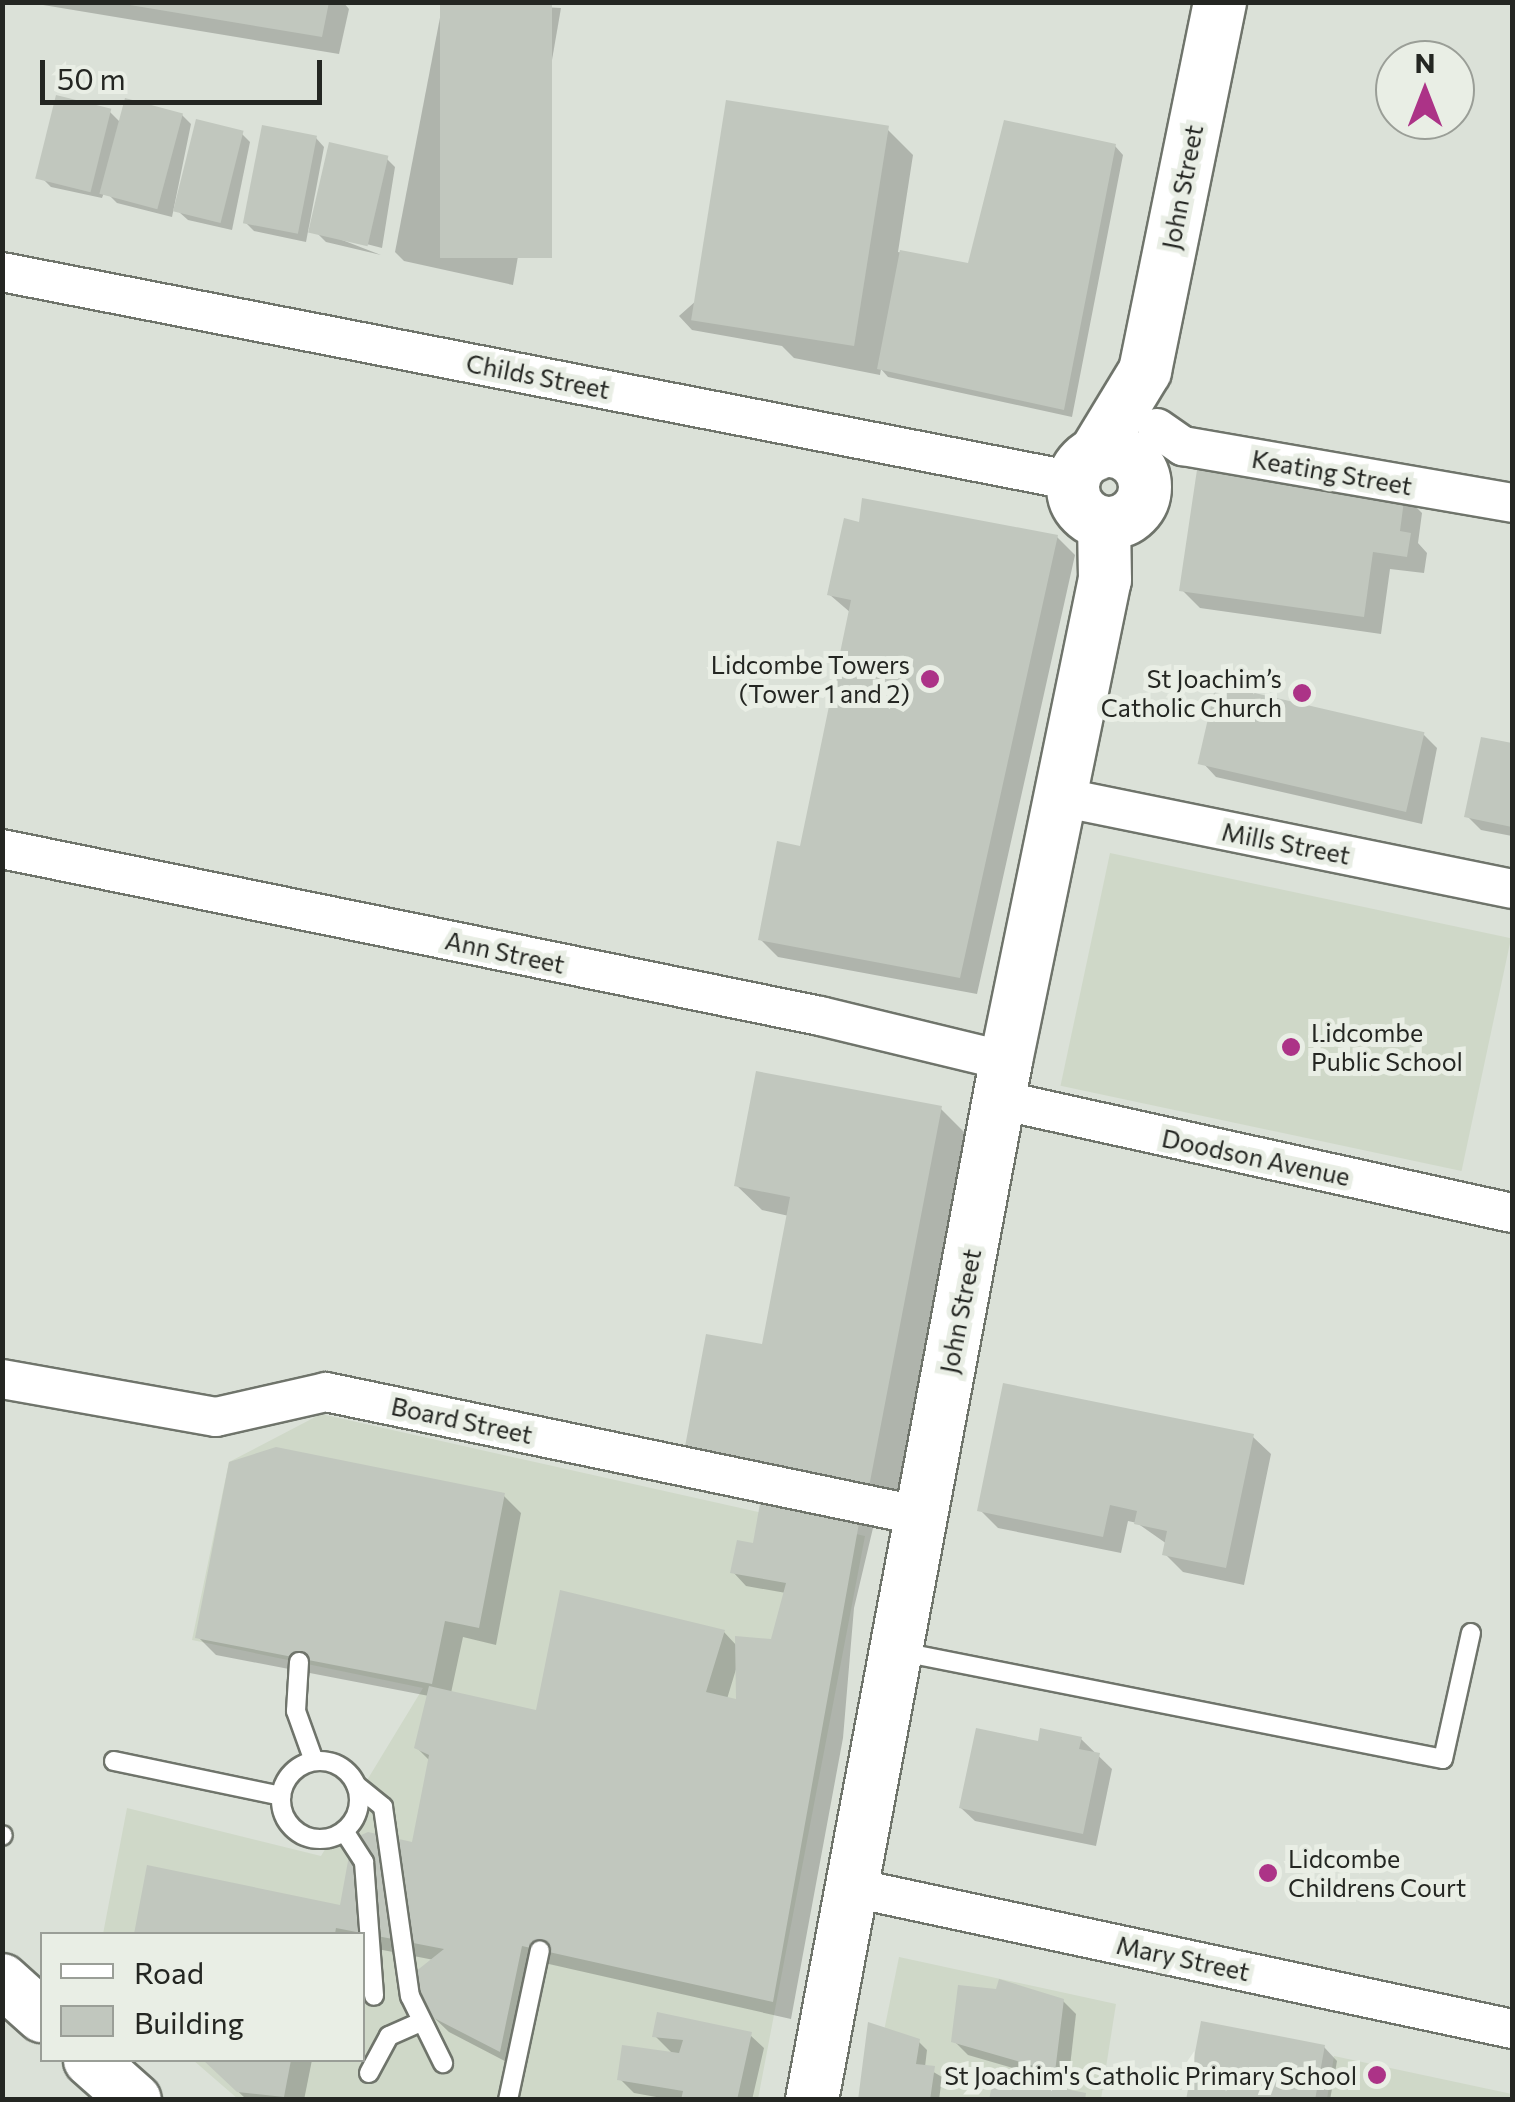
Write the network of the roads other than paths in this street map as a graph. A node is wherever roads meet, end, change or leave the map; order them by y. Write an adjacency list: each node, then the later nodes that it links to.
1 (1220, 2): 3 (street, John Street)
2 (2, 272): 5 (street, Childs Street)
3 (1145, 371): 4 (street, John Street); 5 (street, John Street)
4 (1156, 428): 6 (street, John Street); 7 (street, Keating Street)
5 (1084, 468): 6 (street); 8 (street)
6 (1144, 483): 8 (street)
7 (1512, 503)
8 (1104, 523): 9 (street, John Street)
9 (1060, 797): 11 (street, Mills Street); 12 (street, John Street)
10 (2, 849): 12 (street, Ann Street)
11 (1512, 889)
12 (1003, 1080): 13 (street, Doodson Avenue); 15 (street, John Street)
13 (1512, 1213)
14 (2, 1379): 15 (street, Board Street)
15 (921, 1516): 17 (street, John Street)
16 (1471, 1632): 17 (lane)
17 (897, 1651): 24 (street, John Street)
18 (299, 1662): 20 (lane)
19 (114, 1762): 22 (lane)
20 (314, 1762): 21 (lane); 22 (lane)
21 (356, 1784): 23 (lane); 29 (lane)
22 (281, 1796): 23 (lane)
23 (344, 1831): 27 (lane)
24 (854, 1888): 30 (street, Mary Street); 36 (street, John Street)
25 (540, 1950): 35 (lane)
26 (2, 1980): 28 (street)
27 (374, 1996)
28 (40, 2014)
29 (420, 2022): 32 (lane); 33 (lane)
30 (1512, 2029)
31 (92, 2062): 34 (street)
32 (442, 2063)
33 (369, 2073)
34 (135, 2100)
35 (508, 2100)
36 (812, 2100)

